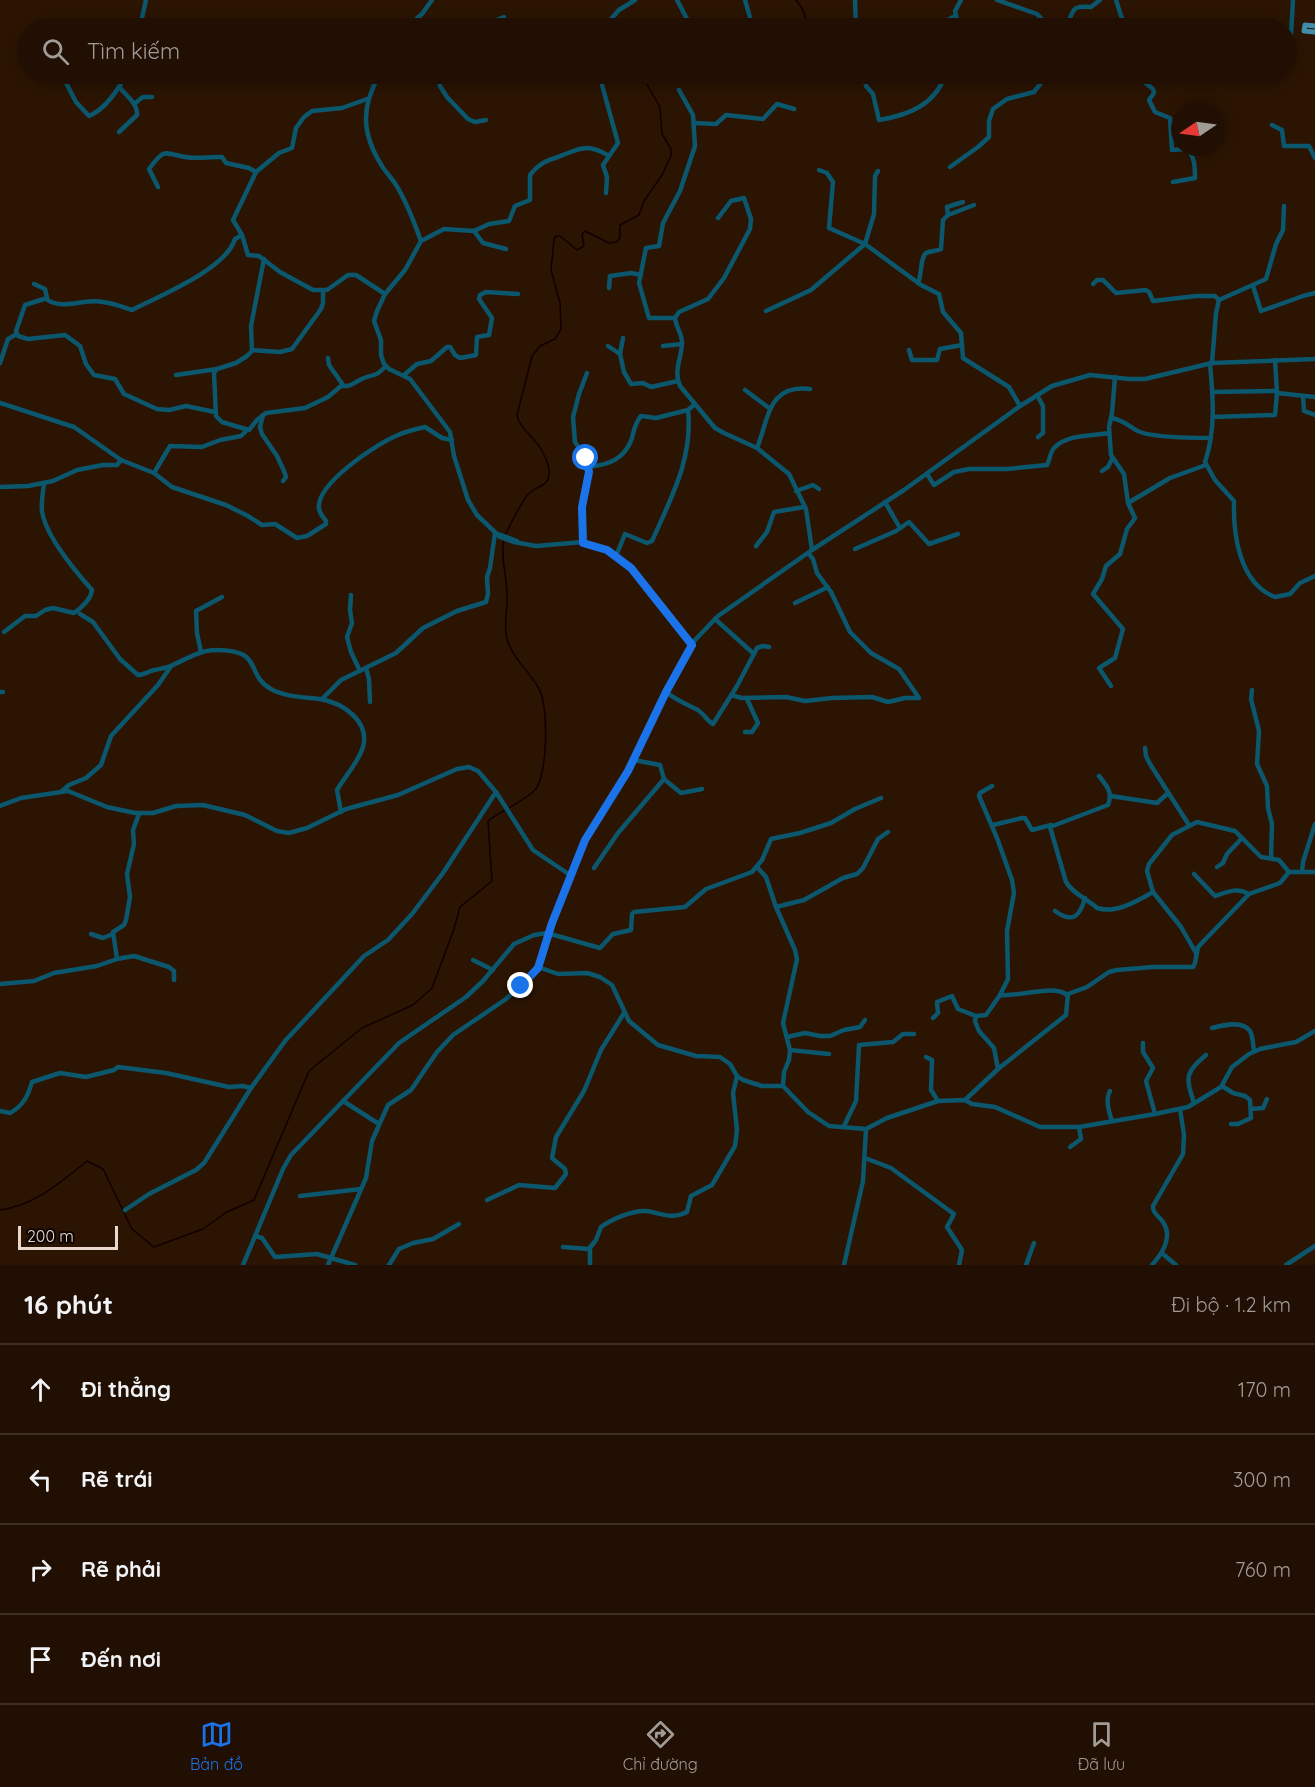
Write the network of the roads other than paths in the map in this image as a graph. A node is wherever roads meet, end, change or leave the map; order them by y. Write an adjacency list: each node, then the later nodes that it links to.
1 (146, 0): 13 (street)
2 (432, 0): 14 (street)
3 (632, 0): 15 (street)
4 (676, 0): 16 (street)
5 (746, 0): 17 (street)
6 (855, 0): 18 (street)
7 (961, 0): 12 (street)
8 (998, 0): 20 (street)
9 (1100, 0): 21 (street)
10 (1116, 0): 22 (street)
11 (1293, 0): 23 (street)
12 (955, 16): 19 (street)
13 (142, 18)
14 (417, 18)
15 (610, 18)
16 (686, 18)
17 (750, 18)
18 (856, 18)
19 (951, 18)
20 (1041, 18)
21 (1070, 18)
22 (1122, 18)
23 (1292, 18)
24 (1315, 26): 25 (main road)
25 (1315, 32)
26 (67, 84): 35 (street)
27 (121, 84): 35 (street)
28 (375, 84): 38 (street)
29 (440, 84): 41 (street)
30 (602, 84): 45 (street)
31 (866, 84): 32 (street)
32 (942, 84)
33 (1041, 84): 47 (street)
34 (1147, 84): 51 (street)
35 (119, 87): 39 (street)
36 (679, 90): 42 (street)
37 (152, 97): 39 (street)
38 (367, 99): 50 (street); 61 (street)
39 (134, 104): 44 (street)
40 (794, 109): 42 (street)
41 (486, 120)
42 (694, 123): 65 (street)
43 (1272, 124): 46 (street)
44 (119, 132)
45 (609, 156): 53 (street); 59 (street)
46 (1315, 158)
47 (950, 167)
48 (819, 170): 62 (street)
49 (878, 171): 62 (street)
50 (256, 172): 52 (street); 60 (street)
51 (1173, 182)
52 (158, 187)
53 (606, 193)
54 (963, 202): 57 (street)
55 (974, 206): 57 (street)
56 (1284, 206): 69 (street)
57 (948, 215): 66 (street)
58 (718, 218): 78 (street)
59 (474, 231): 61 (street); 63 (street)
60 (242, 235): 64 (street); 75 (street)
61 (421, 241): 73 (street)
62 (865, 244): 66 (street); 77 (street)
63 (506, 249)
64 (264, 259): 71 (street); 85 (street)
65 (640, 275): 70 (street); 78 (street)
66 (918, 283): 82 (street)
67 (34, 284): 75 (street)
68 (1093, 284): 76 (street)
69 (1253, 286): 72 (street); 76 (street)
70 (609, 288)
71 (322, 291): 73 (street); 85 (street)
72 (1315, 293)
73 (385, 294): 93 (street)
74 (518, 294): 97 (street)
75 (46, 299): 79 (street)
76 (1219, 300): 92 (street)
77 (766, 311)
78 (675, 318): 81 (street)
79 (17, 334): 91 (street); 113 (street)
80 (623, 338): 87 (street)
81 (682, 344): 84 (street); 99 (street)
82 (962, 345): 86 (street); 110 (street)
83 (608, 346): 87 (street)
84 (663, 346)
85 (252, 350): 94 (street)
86 (909, 350)
87 (620, 354): 99 (street)
88 (328, 358): 100 (street)
89 (1315, 359): 90 (street)
90 (1275, 360): 92 (street); 104 (street)
91 (0, 363)
92 (1211, 363): 98 (street); 103 (street)
93 (386, 366): 97 (street); 100 (street)
94 (217, 369): 96 (street); 113 (street)
95 (587, 373): 127 (street)
96 (176, 375)
97 (404, 375): 122 (street)
98 (1115, 377): 105 (street); 117 (street)
99 (678, 381): 109 (street)
100 (343, 385): 115 (street)
101 (810, 389): 111 (street)
102 (745, 390): 111 (street)
103 (1213, 392): 104 (street); 116 (street)
104 (1277, 392): 106 (street); 116 (street)
105 (1037, 394): 110 (street); 120 (street)
106 (1303, 396): 107 (street); 114 (street)
107 (1315, 397)
108 (0, 403): 125 (street)
109 (695, 404): 112 (street); 123 (street)
110 (1020, 406): 130 (street)
111 (769, 408): 123 (street)
112 (688, 410): 127 (street); 146 (street)
113 (216, 412): 118 (street)
114 (1315, 415)
115 (262, 416): 118 (street); 131 (street)
116 (1213, 417): 121 (street)
117 (1111, 418): 119 (street); 121 (street)
118 (247, 430): 129 (street)
119 (1110, 433): 124 (street); 130 (street)
120 (1038, 437)
121 (1211, 438): 126 (street)
122 (452, 440): 129 (street); 140 (street)
123 (757, 448): 135 (street)
124 (1112, 459): 128 (street); 137 (street)
125 (121, 460): 129 (street); 132 (street)
126 (1206, 465): 137 (street); 147 (street)
127 (588, 467): 142 (street)
128 (1102, 471)
129 (154, 473)
130 (927, 474): 136 (street)
131 (283, 481)
132 (44, 483): 133 (street); 154 (street)
133 (0, 487)
134 (819, 489): 135 (street)
135 (796, 491): 138 (street)
136 (885, 502): 139 (street); 145 (street)
137 (1128, 503): 161 (street)
138 (804, 507): 143 (street); 145 (street)
139 (900, 528): 141 (street); 144 (street)
140 (496, 533): 142 (street); 160 (street)
141 (958, 534)
142 (583, 543): 146 (street)
143 (756, 546)
144 (855, 549)
145 (810, 551): 148 (street); 153 (street)
146 (616, 556): 155 (street)
147 (1315, 576)
148 (828, 587): 151 (street); 166 (street)
149 (351, 595): 160 (street)
150 (222, 597): 157 (street)
151 (795, 603)
152 (80, 614): 159 (street)
153 (715, 619): 155 (street); 158 (street)
154 (4, 632)
155 (692, 645): 163 (street)
156 (769, 647): 158 (street)
157 (201, 652): 159 (street); 165 (street)
158 (754, 654): 164 (street)
159 (171, 666): 175 (street)
160 (363, 670): 165 (street); 167 (street)
161 (1111, 686)
162 (1252, 690): 189 (street)
163 (666, 692): 164 (street); 170 (street)
164 (731, 695): 166 (street)
165 (321, 699): 181 (street)
166 (747, 699): 168 (street)
167 (370, 702)
168 (745, 732)
169 (1145, 748): 177 (street)
170 (634, 760): 172 (street); 197 (street)
171 (1099, 776): 178 (street)
172 (664, 779): 174 (street); 192 (street)
173 (992, 786): 184 (street)
174 (702, 789)
175 (62, 791): 180 (street); 182 (street)
176 (496, 792): 181 (street); 197 (street); 233 (street)
177 (1168, 793): 178 (street); 186 (street)
178 (1111, 796): 185 (street)
179 (881, 798): 190 (street)
180 (0, 806)
181 (341, 812): 182 (street)
182 (139, 814): 203 (street)
183 (1315, 824): 194 (street)
184 (993, 825): 185 (street); 213 (street)
185 (1051, 825): 200 (street)
186 (1189, 825): 188 (street); 198 (street)
187 (888, 832): 201 (street)
188 (1242, 838): 189 (street); 191 (street)
189 (1271, 858): 193 (street)
190 (757, 867): 201 (street); 204 (street)
191 (1217, 867)
192 (594, 868)
193 (1289, 872): 194 (street); 199 (street)
194 (1302, 872): 195 (street)
195 (1315, 872)
196 (1194, 874): 199 (street)
197 (570, 875): 204 (street)
198 (1154, 892): 200 (street); 206 (street)
199 (1249, 894): 206 (street)
200 (1085, 898): 202 (street)
201 (776, 907): 222 (street)
202 (1055, 911)
203 (113, 933): 205 (street); 207 (street)
204 (549, 933): 209 (street); 210 (street)
205 (91, 934)
206 (1196, 953): 214 (street)
207 (117, 959): 211 (street); 212 (street)
208 (472, 960): 210 (street)
209 (538, 968): 215 (street); 245 (street)
210 (493, 970): 237 (street)
211 (174, 980)
212 (0, 984)
213 (1000, 995): 214 (street); 216 (street)
214 (1067, 995): 229 (street)
215 (624, 1013): 230 (street); 254 (street)
216 (976, 1016): 217 (street); 229 (street)
217 (933, 1018)
218 (865, 1020): 222 (street)
219 (1212, 1028): 225 (street)
220 (1315, 1031): 225 (street)
221 (914, 1034): 247 (street)
222 (787, 1037): 224 (street)
223 (1143, 1043): 243 (street)
224 (790, 1050): 226 (street); 231 (street)
225 (1254, 1051): 232 (street)
226 (829, 1054)
227 (1206, 1055): 239 (street)
228 (926, 1058): 238 (street)
229 (998, 1069): 236 (street)
230 (737, 1077): 231 (street); 261 (street)
231 (783, 1086): 247 (street)
232 (1222, 1086): 239 (street); 241 (street)
233 (251, 1088): 242 (street); 255 (street)
234 (1110, 1091): 244 (street)
235 (1267, 1099): 241 (street)
236 (965, 1100): 238 (street); 248 (street)
237 (343, 1101): 245 (street); 257 (street)
238 (938, 1101): 249 (street)
239 (1194, 1103): 240 (street)
240 (1180, 1109): 243 (street); 262 (street)
241 (1251, 1109): 246 (street)
242 (0, 1111)
243 (1155, 1114): 244 (street)
244 (1112, 1122): 248 (street)
245 (379, 1124): 252 (street)
246 (1231, 1124)
247 (844, 1126): 249 (street)
248 (1079, 1127): 250 (street)
249 (866, 1129): 251 (street)
250 (1070, 1147)
251 (865, 1158): 269 (street); 270 (street)
252 (361, 1189): 253 (street); 263 (street)
253 (300, 1196)
254 (487, 1200)
255 (125, 1210)
256 (459, 1224): 267 (street)
257 (255, 1236): 263 (street); 264 (street)
258 (1034, 1243): 271 (street)
259 (1315, 1246): 274 (street)
260 (563, 1247): 261 (street)
261 (590, 1248): 268 (street)
262 (1162, 1254): 272 (street); 273 (street)
263 (331, 1258): 265 (street); 266 (street)
264 (243, 1265)
265 (328, 1265)
266 (355, 1265)
267 (389, 1265)
268 (590, 1265)
269 (844, 1265)
270 (958, 1265)
271 (1026, 1265)
272 (1152, 1265)
273 (1176, 1265)
274 (1286, 1265)

